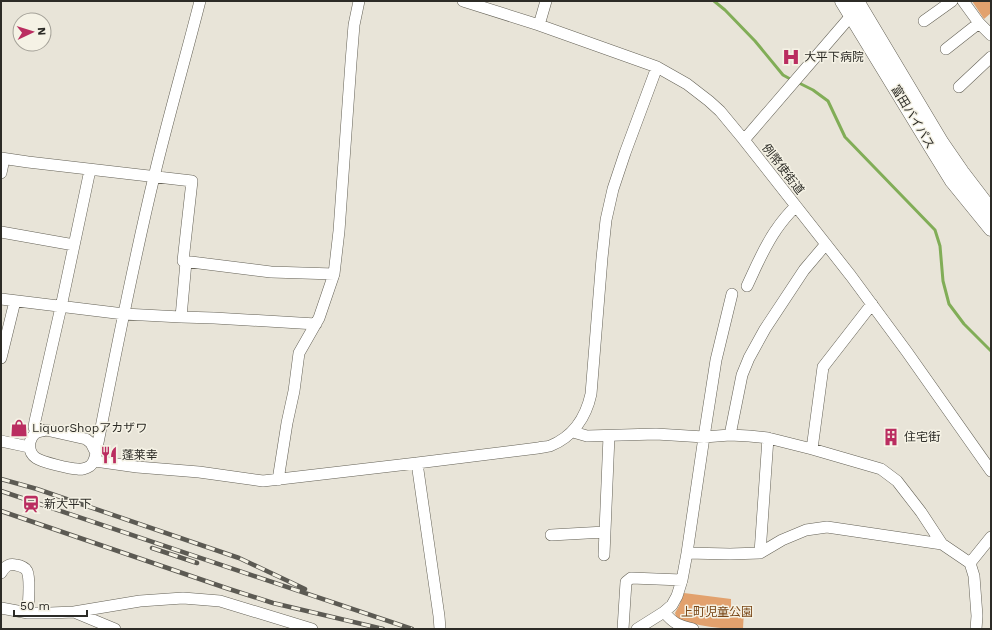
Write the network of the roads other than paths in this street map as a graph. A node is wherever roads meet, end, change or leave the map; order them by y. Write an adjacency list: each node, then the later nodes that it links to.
1 (200, 1): 21 (street)
2 (358, 1): 29 (street)
3 (463, 1): 11 (street, 例幣使街道)
4 (546, 1): 11 (street)
5 (842, 1): 8 (main road, 富田バイパス)
6 (952, 1): 9 (street)
7 (963, 1): 10 (street)
8 (858, 6): 17 (street); 23 (main road, 富田バイパス); 24 (main road, 富田バイパス)
9 (924, 21)
10 (979, 23): 12 (street); 13 (street)
11 (539, 25): 15 (street, 例幣使街道)
12 (991, 35)
13 (946, 49)
14 (991, 57): 16 (street)
15 (657, 66): 17 (street, 例幣使街道); 41 (street)
16 (959, 87)
17 (744, 140): 22 (street, 例幣使街道)
18 (3, 158): 19 (street); 20 (street)
19 (90, 170): 21 (street); 27 (street)
20 (1, 174)
21 (154, 176): 28 (street); 36 (street)
22 (796, 206): 26 (street, 例幣使街道); 30 (street)
23 (991, 210)
24 (991, 229)
25 (1, 232): 27 (street)
26 (826, 244): 34 (street, 例幣使街道); 43 (street)
27 (74, 245): 35 (street)
28 (186, 262): 29 (street); 37 (street)
29 (334, 274): 38 (street)
30 (747, 286)
31 (732, 294): 45 (street)
32 (1, 299): 33 (street)
33 (15, 301): 35 (street); 39 (street)
34 (872, 304): 50 (street); 53 (street, 例幣使街道)
35 (61, 307): 36 (street); 42 (street)
36 (124, 314): 37 (street); 40 (street)
37 (181, 317): 38 (street)
38 (316, 324): 54 (street)
39 (1, 358)
40 (100, 431): 47 (street); 51 (street)
41 (573, 432): 44 (street); 52 (street)
42 (36, 433): 47 (street); 49 (street)
43 (730, 435): 45 (street); 46 (street)
44 (609, 436): 45 (street); 55 (street)
45 (704, 437): 59 (street)
46 (768, 438): 50 (street); 60 (street)
47 (86, 439): 51 (street)
48 (1, 440): 49 (street)
49 (29, 447): 51 (street)
50 (812, 449): 58 (street)
51 (95, 457): 54 (street)
52 (417, 463): 54 (street); 71 (street)
53 (991, 471)
54 (278, 480)
55 (605, 532): 56 (street); 61 (street)
56 (551, 535)
57 (991, 537): 62 (street)
58 (942, 544): 60 (street); 62 (street)
59 (687, 553): 60 (street); 64 (street)
60 (760, 553)
61 (604, 555)
62 (970, 563): 75 (street)
63 (1, 573): 68 (street)
64 (682, 580): 67 (street); 72 (street)
65 (1, 608): 68 (street)
66 (74, 612): 68 (street); 69 (street); 70 (street)
67 (664, 612): 73 (street); 74 (street)
68 (28, 613)
69 (116, 629)
70 (312, 629)
71 (440, 629)
72 (623, 629)
73 (637, 629)
74 (693, 629)
75 (976, 629)

